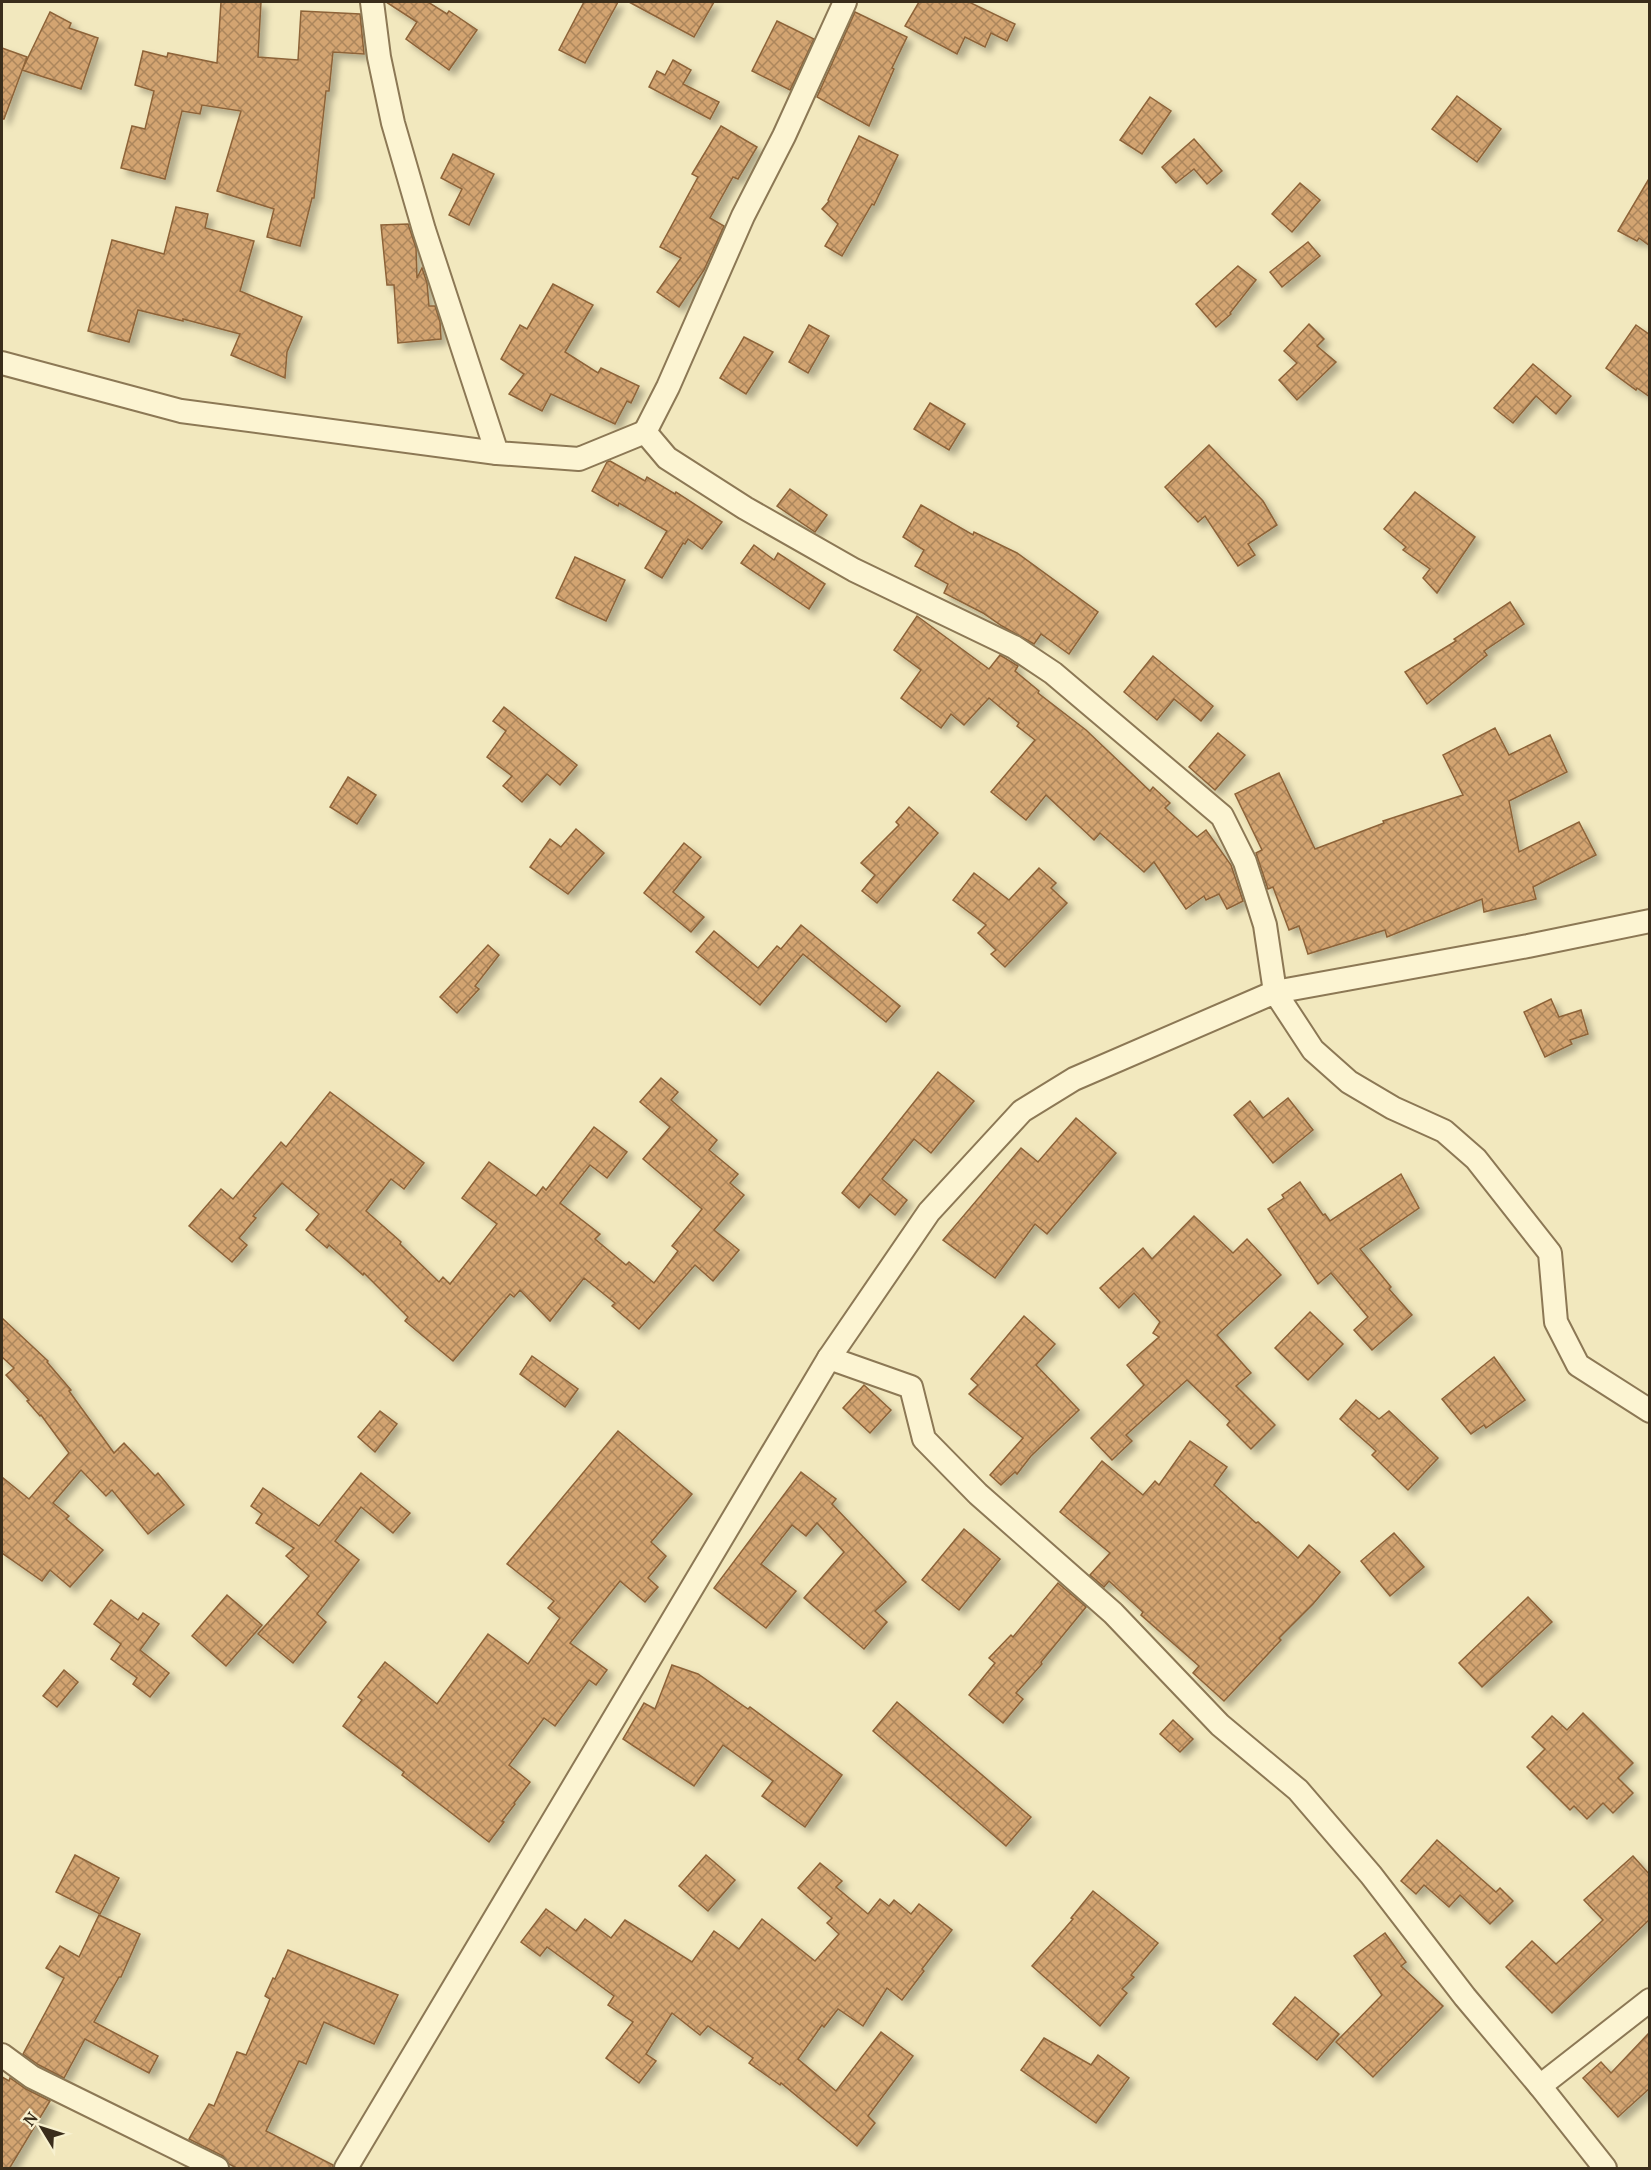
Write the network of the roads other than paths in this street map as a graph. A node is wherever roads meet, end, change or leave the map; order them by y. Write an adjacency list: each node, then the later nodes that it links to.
1 (372, 2): 5 (street)
2 (846, 2): 4 (street)
3 (2, 363): 5 (street)
4 (645, 432): 5 (street); 7 (street)
5 (497, 453)
6 (1650, 921): 7 (street)
7 (1275, 992): 8 (street); 9 (street)
8 (829, 1358): 12 (street); 14 (street)
9 (1650, 1411)
10 (1650, 2000): 12 (street)
11 (2, 2055): 13 (street)
12 (1540, 2086): 15 (street)
13 (217, 2169)
14 (346, 2169)
15 (1605, 2169)

